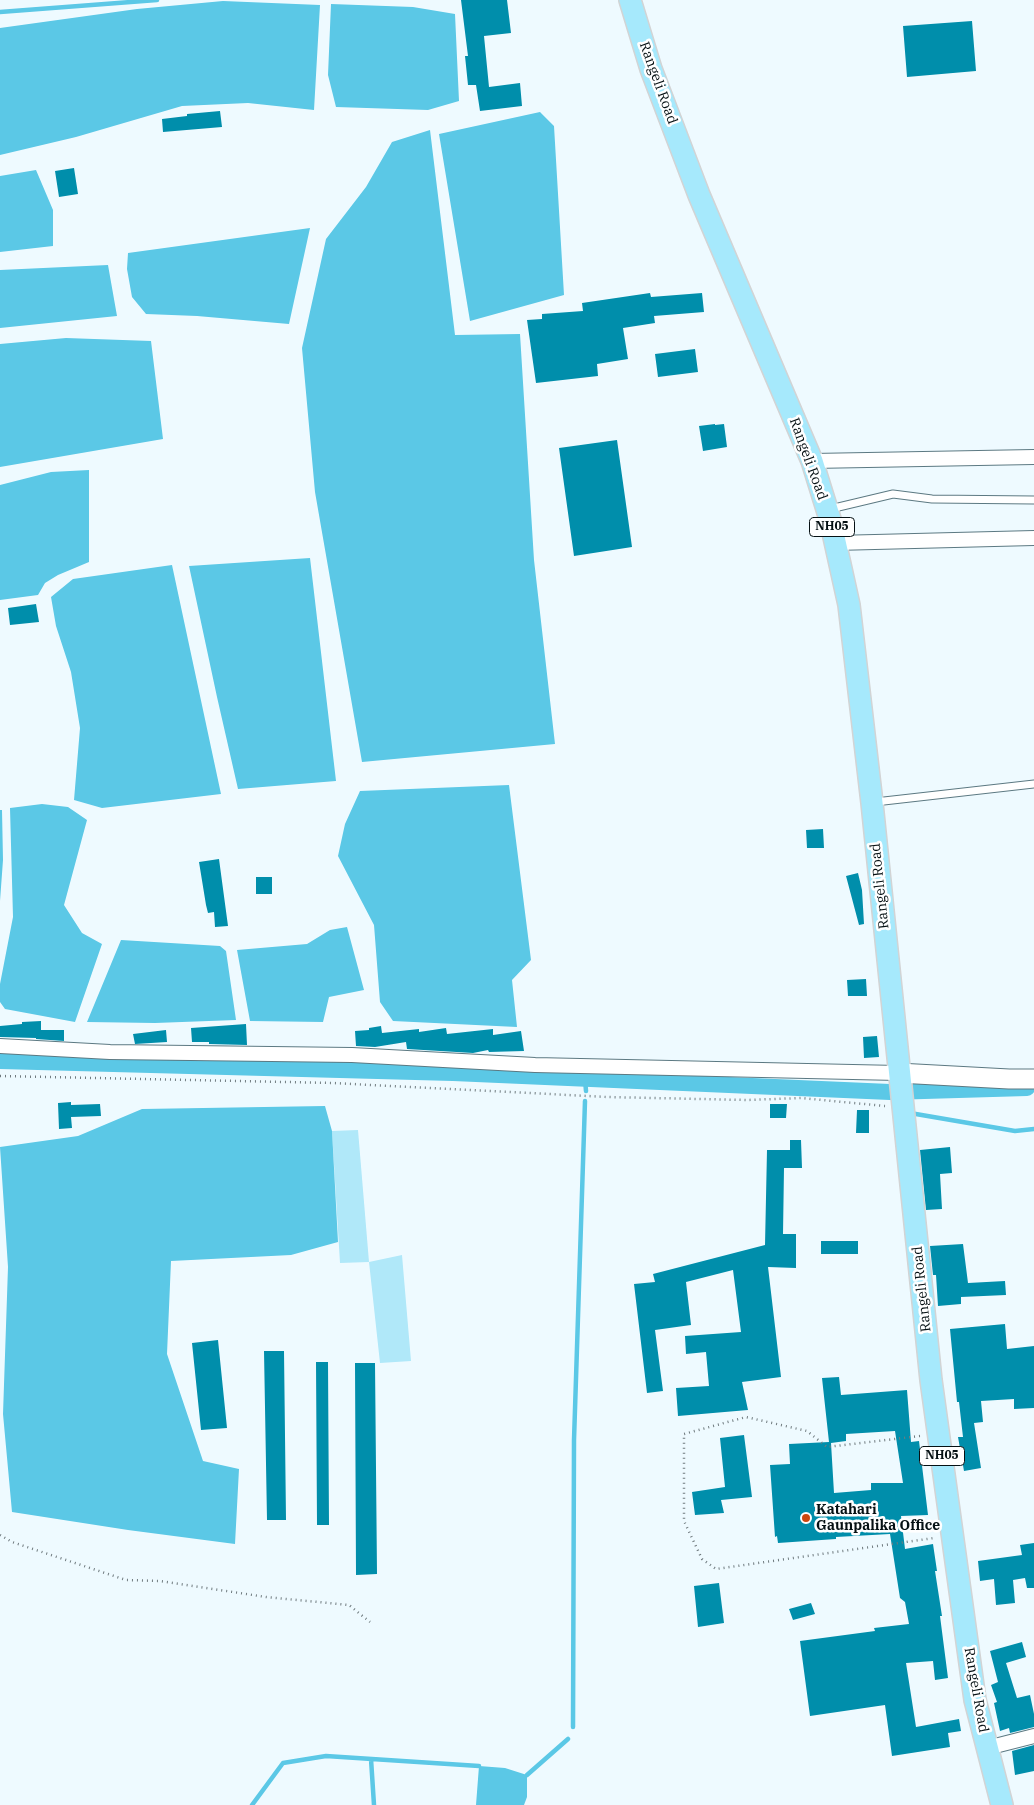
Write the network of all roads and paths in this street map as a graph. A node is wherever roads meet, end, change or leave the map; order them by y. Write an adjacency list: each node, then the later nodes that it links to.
1 (630, 0): 3 (main road, Rangeli Road / NH05)
2 (1034, 457): 3 (street)
3 (812, 461): 5 (main road, Rangeli Road / NH05)
4 (1034, 500): 5 (lane)
5 (827, 510): 7 (main road, Rangeli Road / NH05)
6 (1034, 538): 7 (street)
7 (836, 543): 9 (main road, Rangeli Road / NH05)
8 (1034, 784): 9 (lane)
9 (872, 803): 13 (main road, Rangeli Road / NH05)
10 (0, 1046): 13 (street)
11 (0, 1076): 13 (path)
12 (1034, 1078): 13 (street)
13 (901, 1094): 14 (main road, Rangeli Road / NH05)
14 (939, 1434): 16 (main road, Rangeli Road / NH05); 16 (path)
15 (0, 1535): 17 (path)
16 (953, 1535): 19 (main road, Rangeli Road / NH05)
17 (370, 1622)
18 (1034, 1736): 19 (street)
19 (988, 1748): 20 (main road, Rangeli Road / NH05)
20 (1002, 1805)

